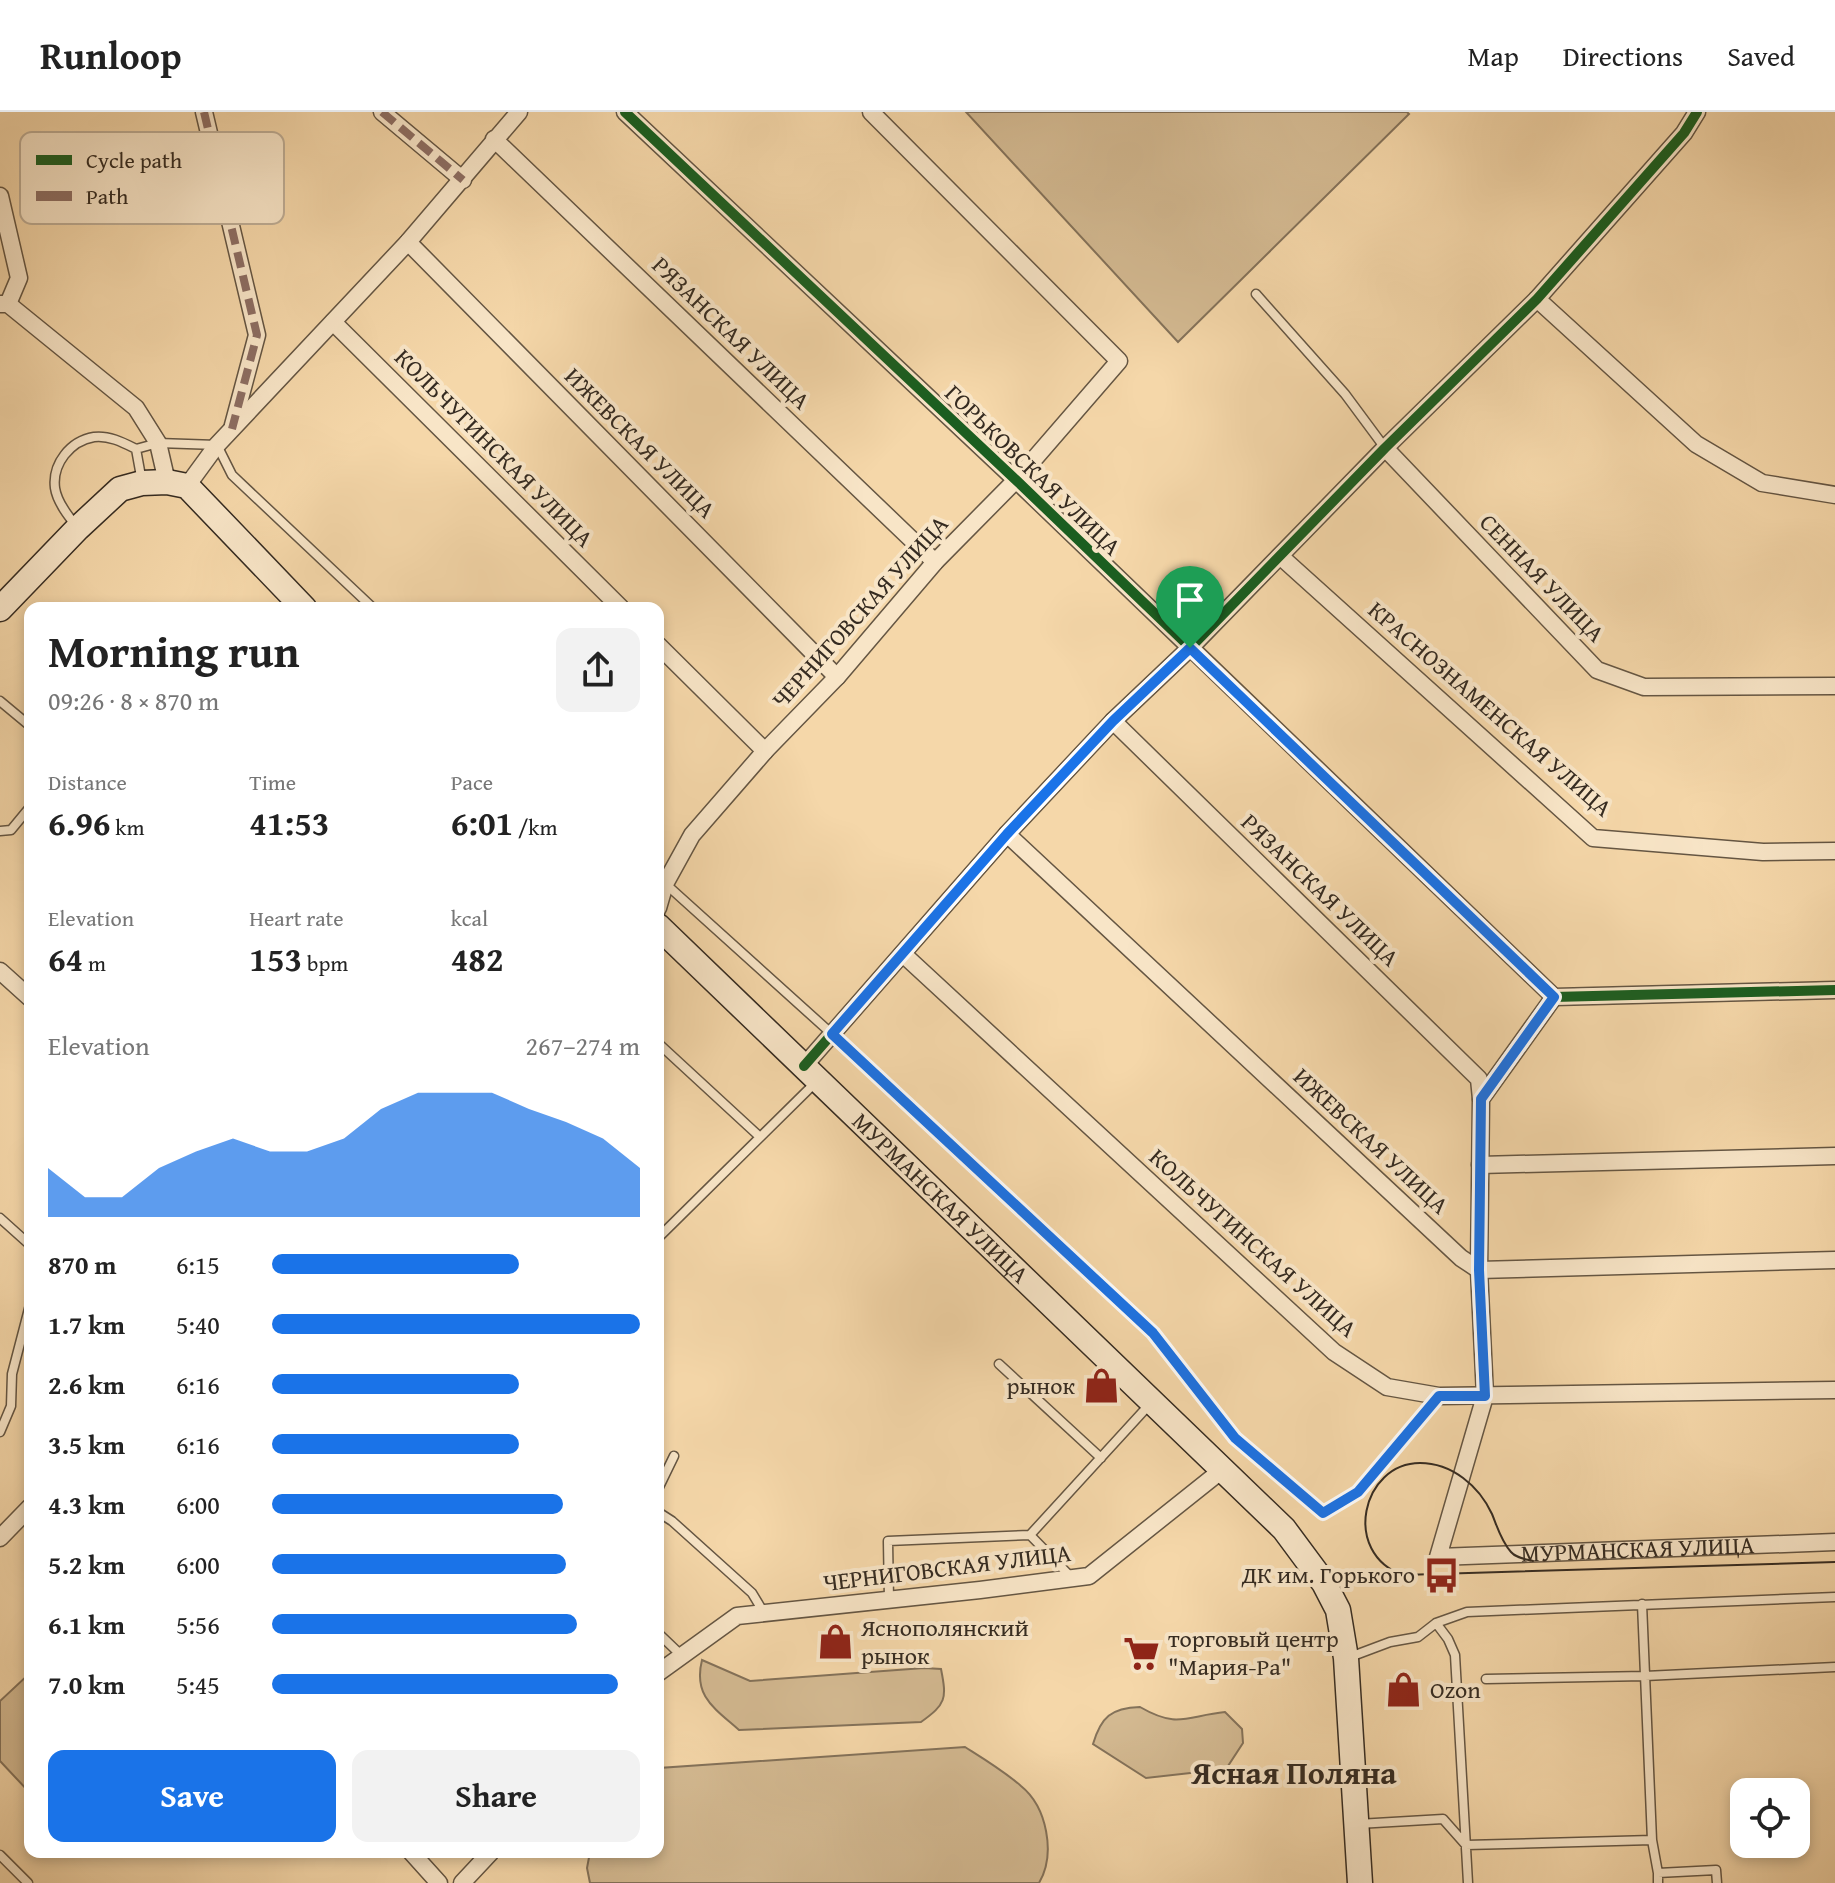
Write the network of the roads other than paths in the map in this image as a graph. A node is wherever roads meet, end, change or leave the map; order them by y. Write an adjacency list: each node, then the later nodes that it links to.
1 (204, 112): 7 (street)
2 (382, 112): 9 (street)
3 (519, 112): 8 (street)
4 (625, 112): 22 (street, ГОРЬКОВСКАЯ УЛИЦА)
5 (871, 112): 22 (street, ЧЕРНИГОВСКАЯ УЛИЦА)
6 (1697, 112): 14 (street)
7 (209, 132)
8 (494, 139): 9 (street); 28 (street, РЯЗАНСКАЯ УЛИЦА)
9 (463, 180): 12 (street)
10 (0, 196): 15 (street)
11 (231, 224): 17 (street)
12 (408, 242): 16 (street); 35 (street, ИЖЕВСКАЯ УЛИЦА)
13 (1256, 294): 20 (lane)
14 (1537, 299): 20 (street); 25 (street)
15 (4, 304): 18 (street)
16 (333, 322): 17 (street); 31 (street, КОЛЬЧУГИНСКАЯ УЛИЦА)
17 (232, 429): 19 (street)
18 (158, 443): 19 (lane); 21 (lane); 24 (street)
19 (217, 445): 24 (street); 30 (lane)
20 (1385, 448): 27 (street); 36 (street, СЕННАЯ УЛИЦА)
21 (136, 449): 23 (lane); 26 (lane)
22 (1016, 480): 28 (street, ЧЕРНИГОВСКАЯ УЛИЦА); 33 (street, ГОРЬКОВСКАЯ УЛИЦА)
23 (142, 483): 24 (main road); 26 (main road)
24 (177, 484): 29 (main road)
25 (1835, 495)
26 (78, 528): 32 (main road)
27 (1280, 556): 33 (street); 44 (street, КРАСНОЗНАМЕНСКАЯ УЛИЦА)
28 (935, 562): 35 (street, ЧЕРНИГОВСКАЯ УЛИЦА)
29 (296, 602)
30 (367, 602)
31 (615, 602)
32 (1, 607)
33 (1190, 648): 39 (street); 52 (street, ГОРЬКОВСКАЯ УЛИЦА)
34 (664, 651): 40 (street)
35 (837, 677): 40 (street, ЧЕРНИГОВСКАЯ УЛИЦА)
36 (1835, 686)
37 (0, 701): 38 (lane)
38 (24, 721)
39 (1113, 721): 43 (street); 56 (street, РЯЗАНСКАЯ УЛИЦА)
40 (765, 751): 45 (street, ЧЕРНИГОВСКАЯ УЛИЦА)
41 (24, 814): 42 (lane)
42 (0, 831)
43 (1007, 834): 48 (street); 64 (street, ИЖЕВСКАЯ УЛИЦА)
44 (1835, 851)
45 (664, 877)
46 (664, 882): 53 (lane)
47 (664, 938): 55 (main road, МУРМАНСКАЯ УЛИЦА)
48 (903, 954): 53 (street); 68 (street, КОЛЬЧУГИНСКАЯ УЛИЦА)
49 (0, 971): 51 (street)
50 (1835, 990): 52 (street)
51 (24, 993)
52 (1554, 997): 56 (street)
53 (832, 1034): 55 (street); 68 (lane)
54 (664, 1049): 57 (lane)
55 (811, 1072): 57 (lane); 70 (main road, МУРМАНСКАЯ УЛИЦА)
56 (1481, 1099): 59 (street)
57 (760, 1137): 61 (lane)
58 (1835, 1156): 59 (street)
59 (1480, 1165): 64 (street)
60 (0, 1218): 62 (lane)
61 (664, 1232)
62 (24, 1240)
63 (1835, 1260): 64 (street)
64 (1479, 1270): 69 (street)
65 (24, 1328): 71 (lane)
66 (999, 1364): 73 (lane)
67 (1835, 1390): 69 (street, КОЛЬЧУГИНСКАЯ УЛИЦА)
68 (1439, 1396): 69 (street, КОЛЬЧУГИНСКАЯ УЛИЦА)
69 (1485, 1396): 80 (street, МУРМАНСКАЯ УЛИЦА)
70 (1152, 1402): 73 (lane); 74 (main road, МУРМАНСКАЯ УЛИЦА)
71 (0, 1432)
72 (674, 1456): 75 (lane)
73 (1101, 1458): 78 (lane)
74 (1222, 1470): 81 (street, ЧЕРНИГОВСКАЯ УЛИЦА); 89 (main road, МУРМАНСКАЯ УЛИЦА)
75 (664, 1477)
76 (24, 1513): 79 (street)
77 (664, 1516): 85 (lane)
78 (1030, 1535): 81 (lane); 83 (lane)
79 (0, 1538)
80 (1835, 1542)
81 (1072, 1578): 83 (street, ЧЕРНИГОВСКАЯ УЛИЦА)
82 (1835, 1597): 84 (lane)
83 (889, 1600): 85 (street, ЧЕРНИГОВСКАЯ УЛИЦА)
84 (1642, 1604): 86 (lane); 92 (lane)
85 (764, 1613): 88 (street, ЧЕРНИГОВСКАЯ УЛИЦА)
86 (1436, 1623): 89 (lane); 96 (lane)
87 (664, 1639): 88 (lane)
88 (682, 1656): 91 (street, ЧЕРНИГОВСКАЯ УЛИЦА)
89 (1346, 1658): 94 (main road, МУРМАНСКАЯ УЛИЦА)
90 (1835, 1667): 92 (lane)
91 (664, 1669)
92 (1645, 1676): 93 (lane); 95 (lane)
93 (1486, 1679)
94 (1357, 1824): 96 (lane); 104 (main road, МУРМАНСКАЯ УЛИЦА)
95 (1652, 1840): 96 (lane); 100 (lane)
96 (1466, 1845): 105 (lane)
97 (0, 1855): 101 (lane)
98 (416, 1858): 102 (street)
99 (485, 1858): 103 (street)
100 (1658, 1873): 106 (lane); 107 (lane)
101 (28, 1883)
102 (439, 1883)
103 (462, 1883)
104 (1360, 1883)
105 (1468, 1883)
106 (1658, 1883)
107 (1717, 1883)

